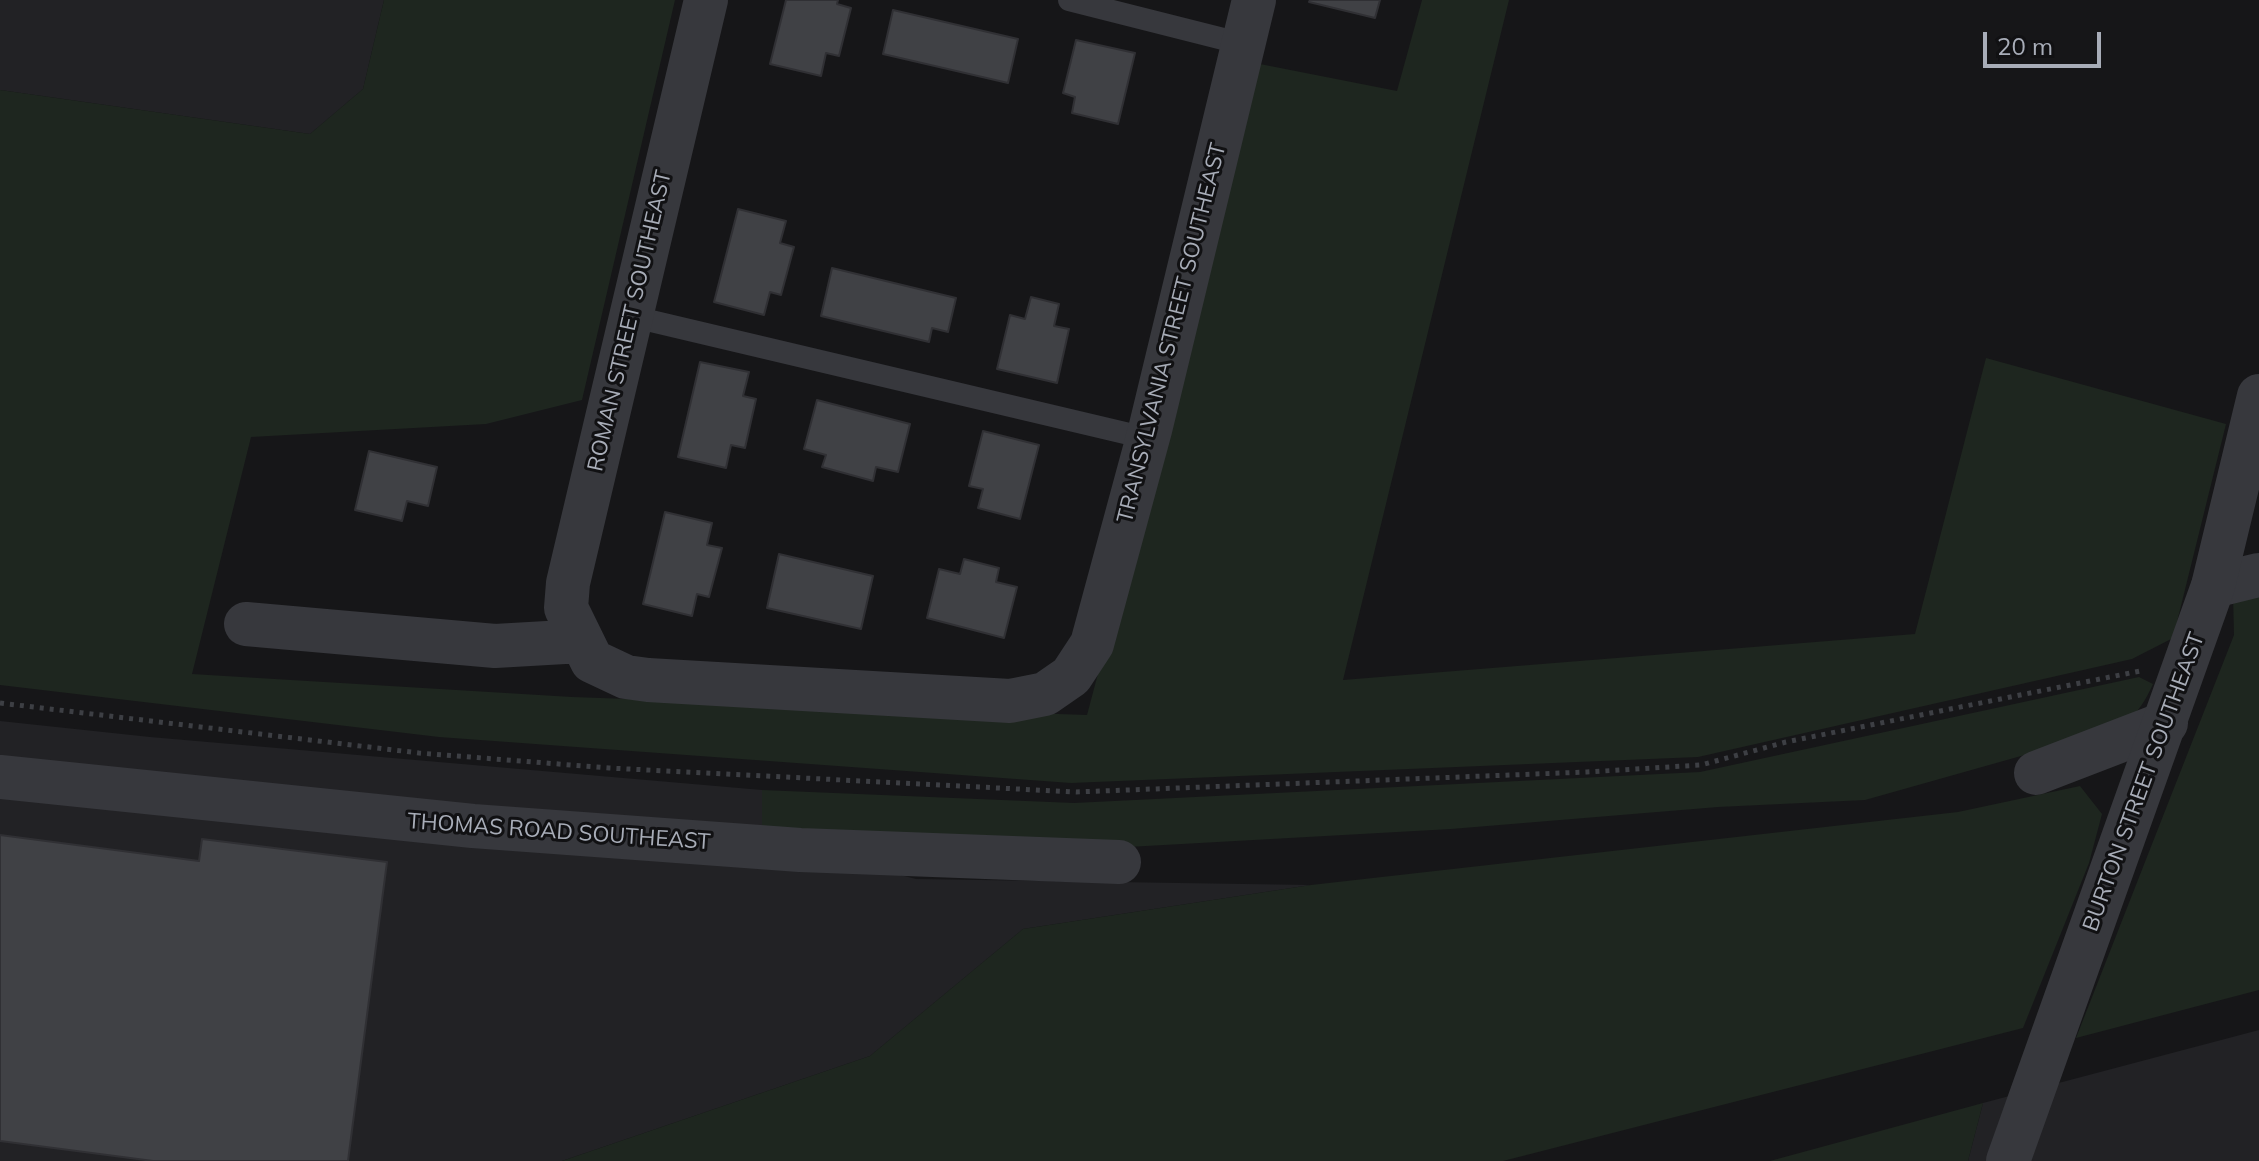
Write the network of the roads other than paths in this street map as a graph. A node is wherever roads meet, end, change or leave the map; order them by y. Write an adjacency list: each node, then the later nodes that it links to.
1 (706, 0): 5 (street, ROMAN STREET SOUTHEAST)
2 (1069, 0): 4 (lane)
3 (1254, 0): 4 (street, TRANSYLVANIA STREET SOUTHEAST)
4 (1243, 44): 7 (street, TRANSYLVANIA STREET SOUTHEAST)
5 (630, 316): 7 (lane); 11 (street, ROMAN STREET SOUTHEAST)
6 (2259, 396): 9 (street, BURTON STREET SOUTHEAST)
7 (1146, 438): 11 (street, TRANSYLVANIA STREET SOUTHEAST)
8 (2259, 575): 9 (street)
9 (2213, 586): 12 (street, BURTON STREET SOUTHEAST)
10 (246, 624): 11 (street)
11 (582, 641)
12 (2166, 723): 13 (street); 16 (street, BURTON STREET SOUTHEAST)
13 (2036, 773)
14 (0, 777): 15 (street, THOMAS ROAD SOUTHEAST)
15 (1119, 862)
16 (2008, 1161)

